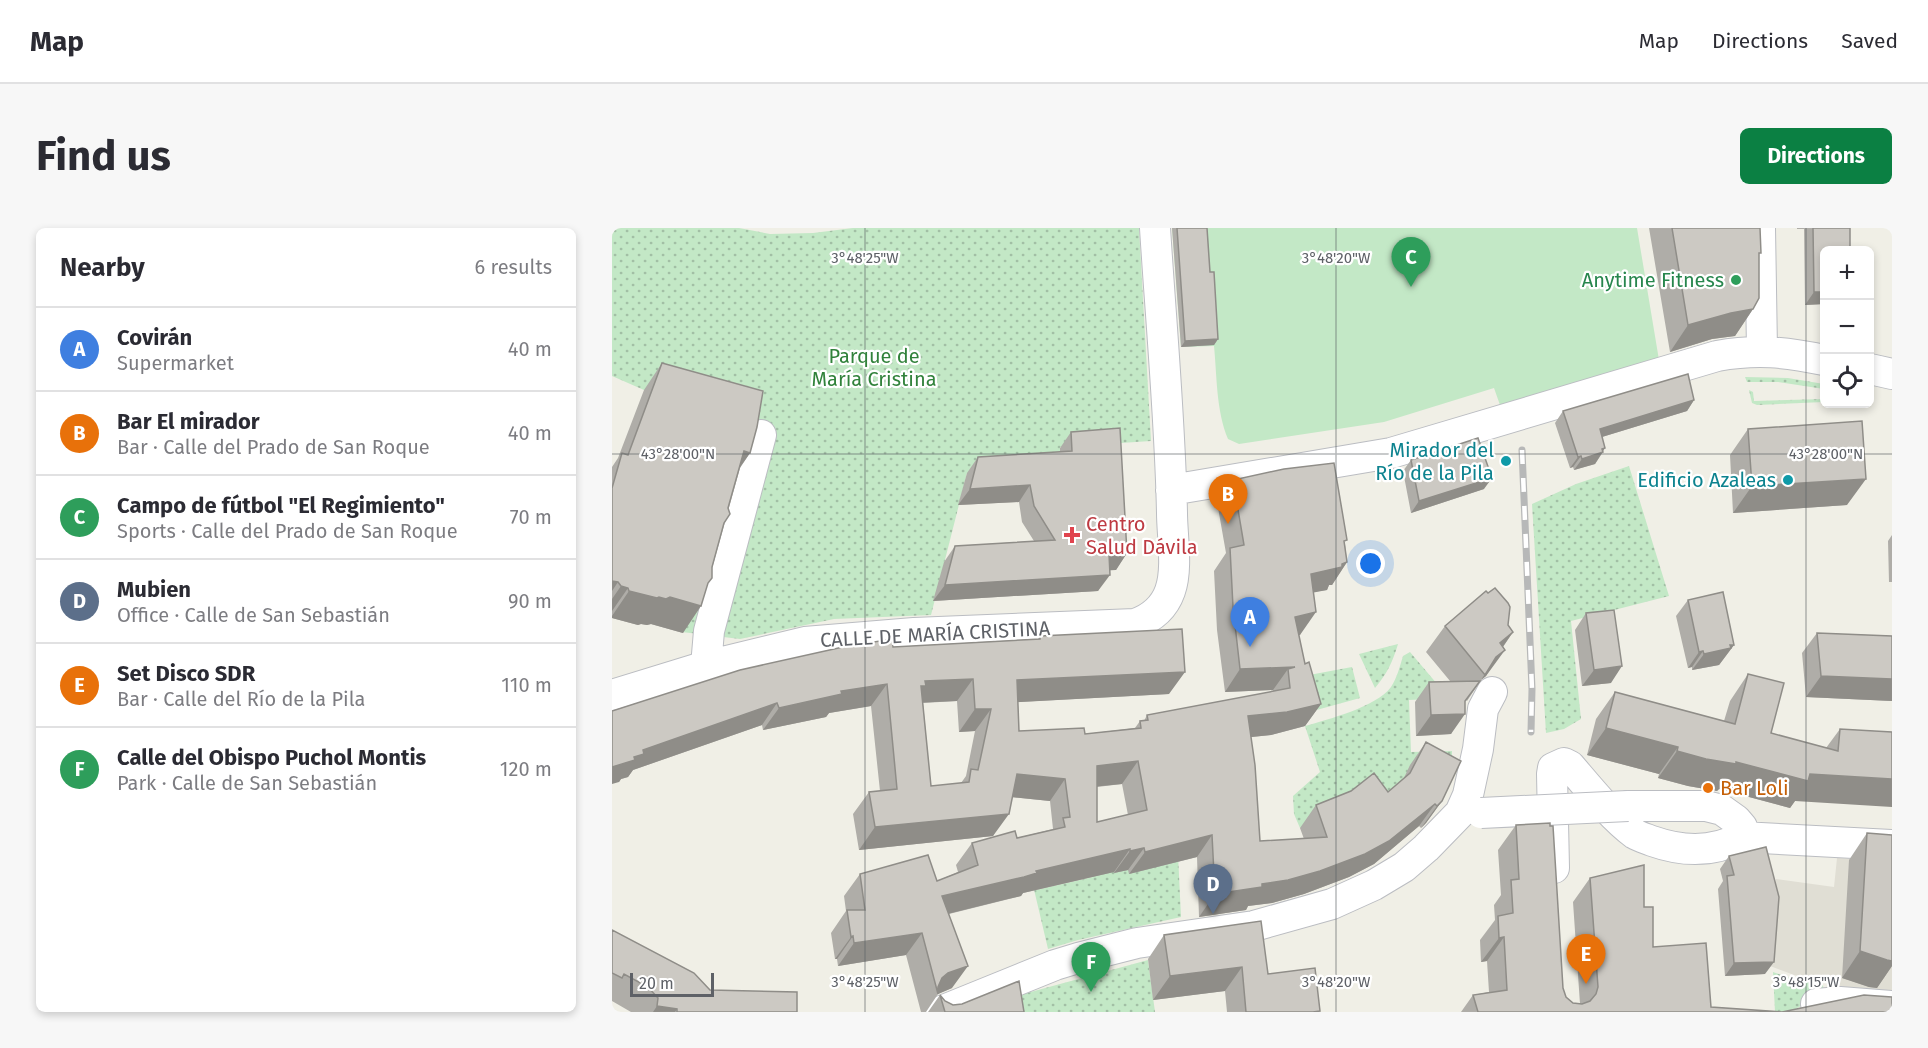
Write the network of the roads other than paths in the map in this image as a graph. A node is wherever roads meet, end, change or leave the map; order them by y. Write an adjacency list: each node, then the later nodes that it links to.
1 (1155, 228): 8 (street)
2 (1760, 228): 3 (street)
3 (1762, 350): 4 (street); 8 (street)
4 (1820, 359)
5 (1874, 370): 6 (street)
6 (1892, 374)
7 (761, 435): 9 (street)
8 (1171, 490): 9 (street, CALLE DE MARÍA CRISTINA)
9 (706, 666): 11 (street, CALLE DE MARÍA CRISTINA)
10 (1492, 692): 12 (street)
11 (612, 695)
12 (1470, 813): 13 (street, bridge); 18 (street)
13 (1742, 837): 14 (street); 15 (street)
14 (1892, 844)
15 (1555, 897)
16 (1816, 1004): 17 (street)
17 (1892, 1006)
18 (939, 1012)

